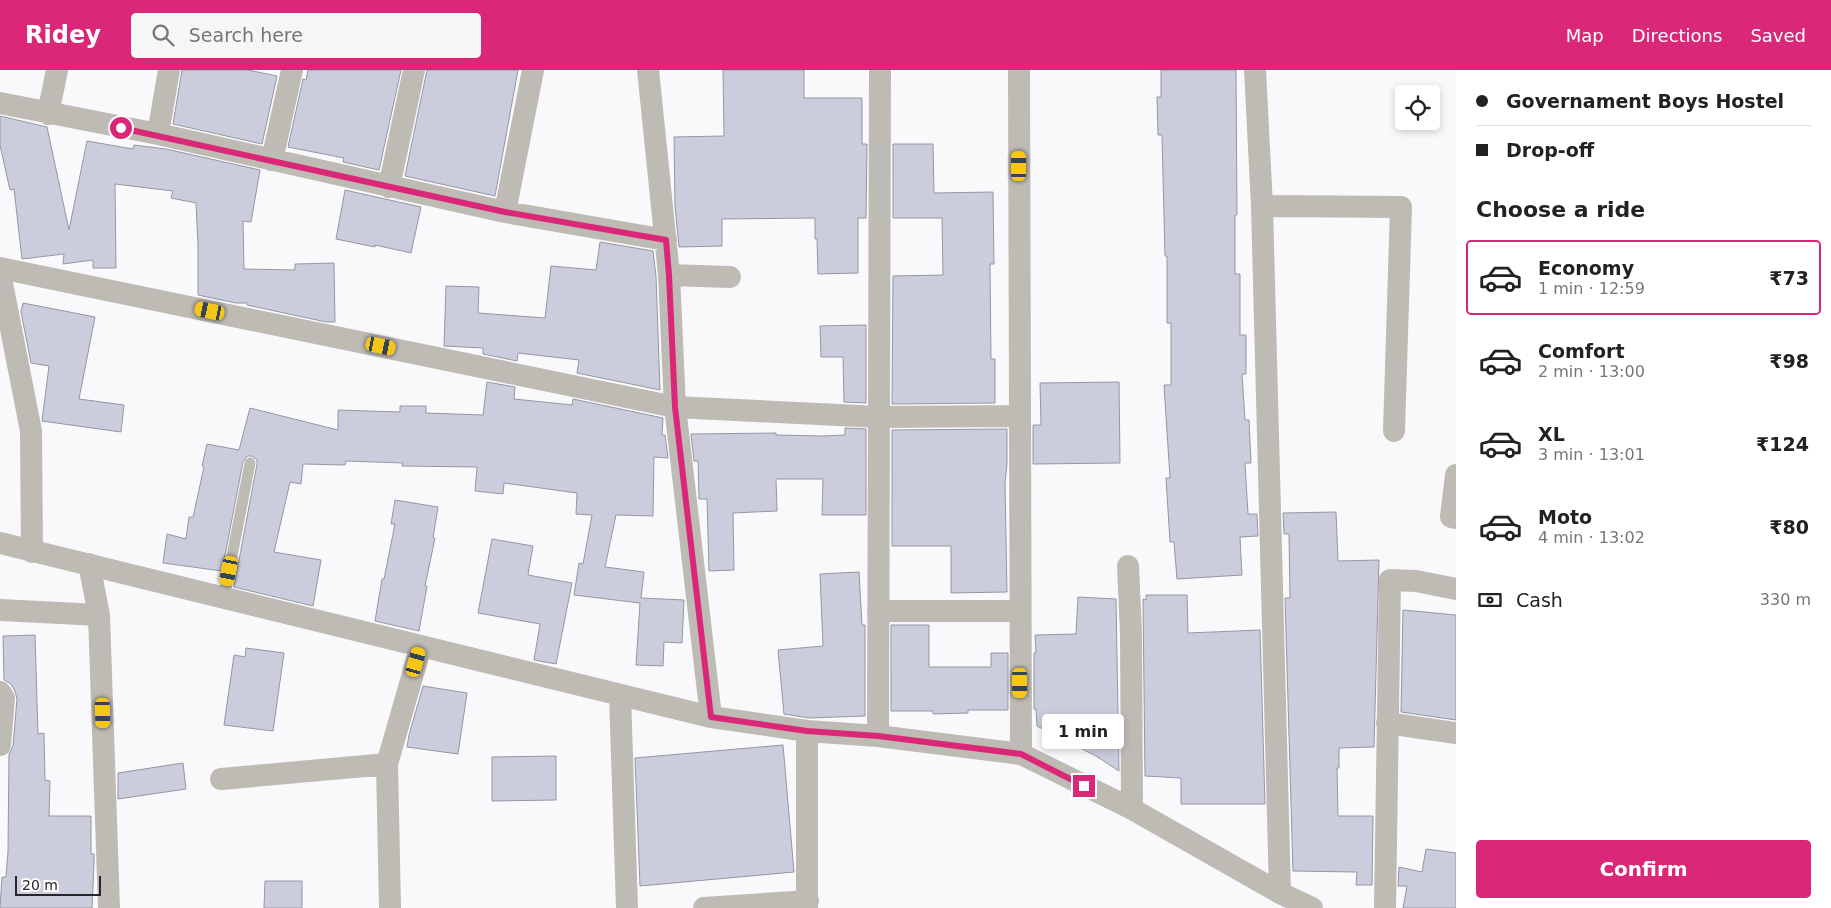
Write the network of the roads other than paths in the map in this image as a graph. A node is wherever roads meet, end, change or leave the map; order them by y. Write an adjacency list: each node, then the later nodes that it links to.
1 (57, 70): 11 (street)
2 (169, 70): 12 (street)
3 (292, 70): 13 (street)
4 (414, 70): 14 (street)
5 (533, 70): 16 (street)
6 (648, 70): 17 (street)
7 (880, 70): 24 (street)
8 (1019, 70): 23 (street)
9 (1255, 70): 15 (street)
10 (0, 103): 11 (street)
11 (48, 114): 12 (street)
12 (158, 134): 13 (street)
13 (272, 160): 14 (street)
14 (389, 187): 16 (street)
15 (1262, 206): 25 (street); 52 (street)
16 (505, 212): 17 (street)
17 (666, 240): 20 (street)
18 (0, 268): 22 (street)
19 (0, 273): 30 (street)
20 (669, 275): 21 (street); 22 (street)
21 (730, 277)
22 (675, 407): 24 (street); 42 (street)
23 (1020, 416): 24 (street); 37 (street)
24 (879, 417): 36 (street)
25 (1394, 431)
26 (250, 463): 34 (lane)
27 (1456, 475): 28 (street)
28 (1456, 518)
29 (0, 543): 30 (street)
30 (32, 552): 31 (street)
31 (89, 564): 34 (street); 38 (street)
32 (1128, 566): 51 (street)
33 (1456, 589): 43 (street)
34 (224, 597): 39 (street)
35 (0, 610): 38 (street)
36 (878, 611): 37 (street); 46 (street)
37 (1020, 611): 48 (street)
38 (99, 615): 54 (street)
39 (421, 646): 41 (street); 49 (street)
40 (0, 692): 47 (street)
41 (620, 695): 42 (street); 56 (street)
42 (711, 717): 44 (street)
43 (1387, 723): 45 (street); 59 (street)
44 (807, 731): 46 (street); 53 (street)
45 (1456, 733)
46 (878, 736): 48 (street)
47 (0, 744)
48 (1021, 754): 51 (street)
49 (387, 764): 50 (street); 55 (street)
50 (221, 779)
51 (1132, 809): 52 (street)
52 (1280, 893): 58 (street)
53 (807, 905): 57 (street)
54 (109, 908)
55 (390, 908)
56 (627, 908)
57 (704, 908)
58 (1312, 908)
59 (1385, 908)

